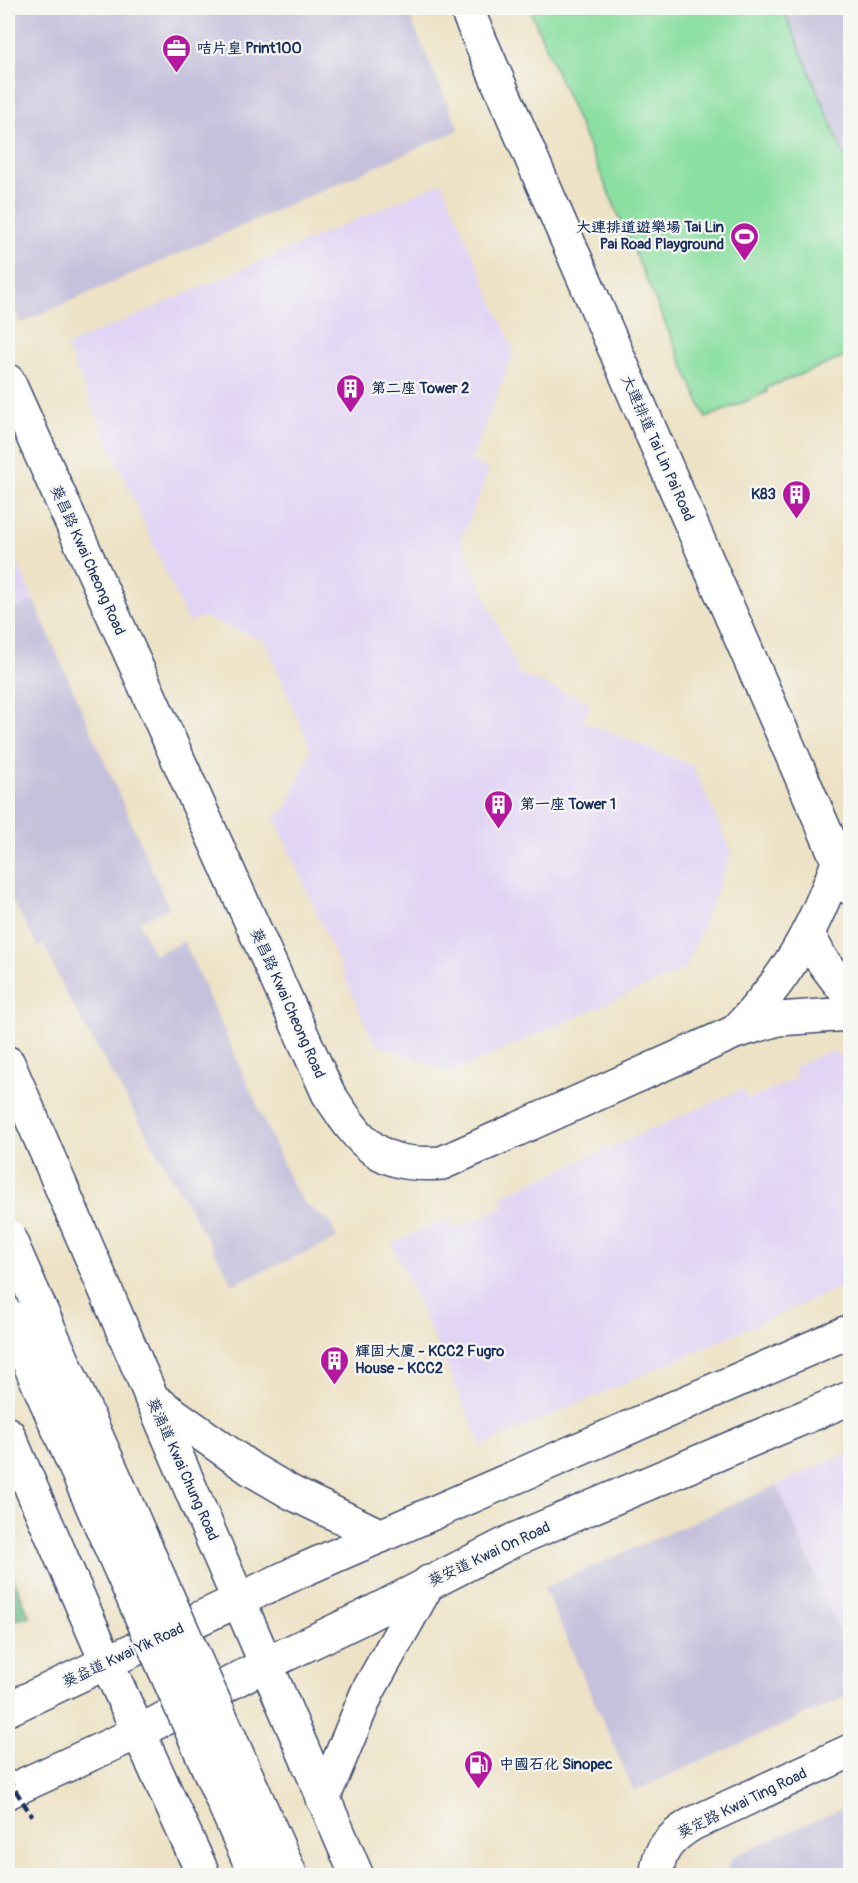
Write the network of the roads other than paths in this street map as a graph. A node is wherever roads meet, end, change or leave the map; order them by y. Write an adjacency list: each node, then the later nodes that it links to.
1 (466, 8): 3 (main road, 大連排道 Tai Lin Pai Road)
2 (8, 381): 7 (main road, 葵昌路 Kwai Cheong Road)
3 (845, 874): 4 (main road)
4 (809, 936): 5 (main road); 7 (main road)
5 (850, 997)
6 (850, 1014): 7 (main road, 葵昌路 Kwai Cheong Road)
7 (735, 1032)
8 (8, 1063): 12 (main road, 葵涌道 Kwai Chung Road)
9 (8, 1236): 27 (main road, bridge)
10 (8, 1315): 26 (main road, bridge)
11 (850, 1331): 15 (main road)
12 (151, 1398): 15 (main road); 17 (main road, 葵涌道 Kwai Chung Road)
13 (850, 1398): 16 (main road, 葵安道 Kwai On Road)
14 (8, 1434): 18 (main road)
15 (381, 1536): 17 (main road)
16 (429, 1582): 19 (main road, 葵安道 Kwai On Road); 24 (main road)
17 (239, 1600): 18 (main road, 葵益道 Kwai Yik Road); 19 (main road, 葵涌道 Kwai Chung Road)
18 (107, 1663): 20 (main road, 葵益道 Kwai Yik Road); 21 (main road)
19 (266, 1664): 21 (main road, 葵安道 Kwai On Road); 24 (main road, 葵涌道 Kwai Chung Road)
20 (8, 1709)
21 (139, 1732): 23 (main road); 25 (main road)
22 (850, 1751): 29 (main road, 葵定路 Kwai Ting Road)
23 (8, 1792)
24 (323, 1799): 28 (main road, 葵涌道 Kwai Chung Road)
25 (204, 1875)
26 (256, 1875)
27 (291, 1875)
28 (357, 1875)
29 (657, 1875)

